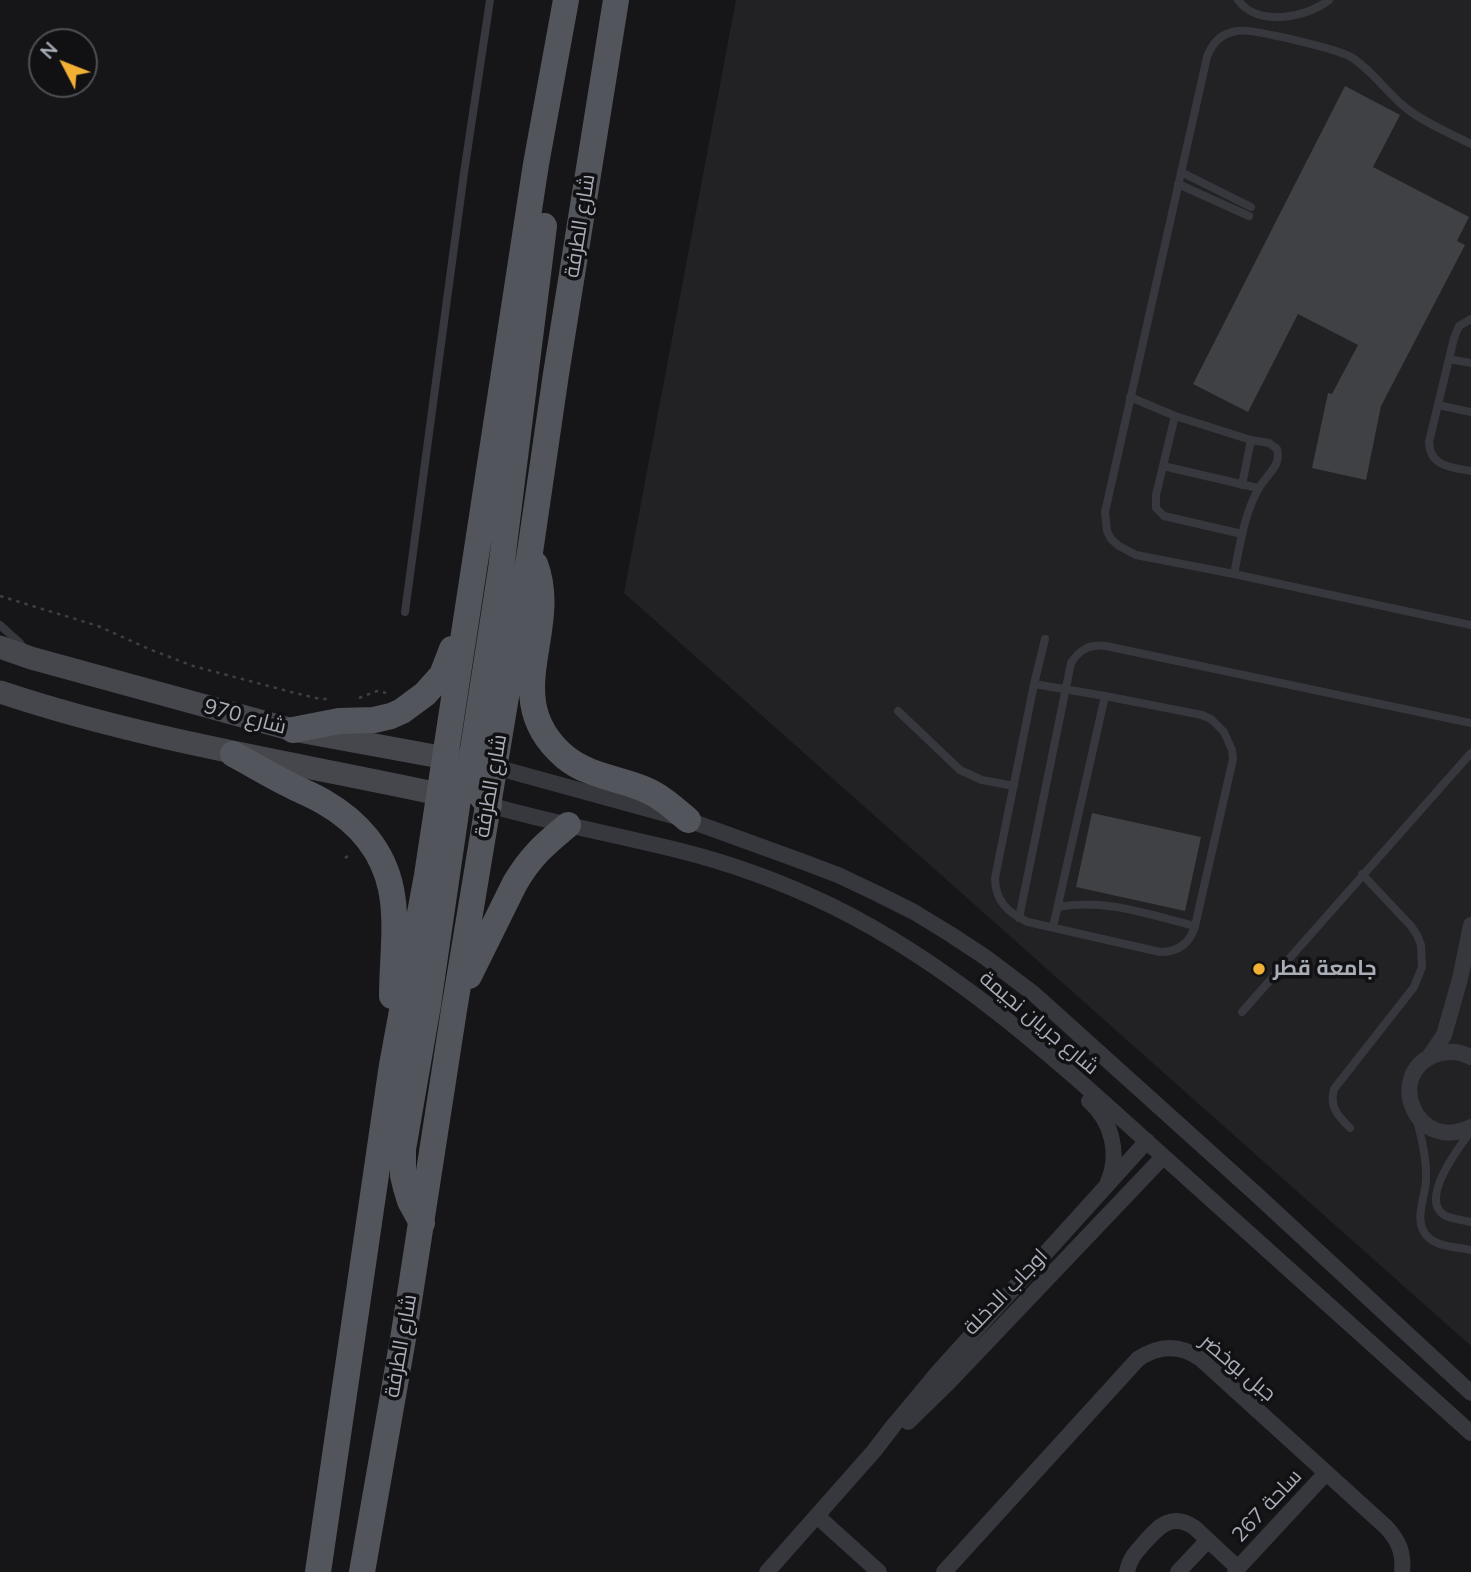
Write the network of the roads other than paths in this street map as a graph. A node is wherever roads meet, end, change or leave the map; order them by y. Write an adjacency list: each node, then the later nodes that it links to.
1 (490, 0): 27 (lane)
2 (566, 0): 7 (main road)
3 (616, 0): 25 (main road, شارع الطرفة)
4 (1238, 0): 5 (lane)
5 (1329, 0)
6 (1471, 144): 8 (lane)
7 (537, 164): 30 (main road); 44 (main road)
8 (1181, 172): 9 (lane); 10 (lane)
9 (1178, 184): 11 (lane); 15 (lane)
10 (1251, 207)
11 (1249, 216)
12 (1471, 319): 13 (lane)
13 (1449, 359): 14 (lane); 16 (lane)
14 (1471, 363)
15 (1130, 397): 18 (lane); 26 (lane)
16 (1438, 405): 17 (lane); 21 (lane)
17 (1471, 412)
18 (1175, 416): 19 (lane); 20 (lane)
19 (1251, 440): 22 (lane); 23 (lane)
20 (1163, 466): 22 (lane); 24 (lane)
21 (1471, 471)
22 (1242, 485): 23 (lane)
23 (1258, 488): 24 (lane)
24 (1242, 534): 26 (lane)
25 (530, 552): 44 (main road, شارع الطرفة); 48 (main road)
26 (1234, 574): 29 (lane)
27 (405, 612)
28 (0, 625): 33 (lane)
29 (1471, 625)
30 (465, 630): 40 (main road); 43 (main road)
31 (1045, 639): 34 (lane)
32 (0, 647): 33 (main road, شارع 970)
33 (31, 658): 40 (main road, شارع 970)
34 (1034, 684): 35 (lane); 45 (lane)
35 (1066, 689): 37 (lane); 39 (lane); 52 (lane)
36 (3, 694): 42 (main road, شارع 970)
37 (1105, 696): 51 (lane); 54 (lane)
38 (898, 711): 45 (lane)
39 (1471, 723)
40 (293, 730): 43 (main road, شارع 970)
41 (1471, 753): 50 (lane)
42 (233, 754): 46 (main road, شارع 970); 61 (main road)
43 (444, 758): 44 (main road, شارع 970); 46 (main road)
44 (483, 765): 47 (main road); 48 (street, شارع جريان نجيمة)
45 (1014, 786): 52 (lane)
46 (448, 797): 47 (main road, شارع 970); 61 (main road); 69 (main road)
47 (489, 806): 49 (street, شارع جريان نجيمة); 56 (main road, شارع الطرفة)
48 (688, 820): 71 (street, شارع جريان نجيمة)
49 (568, 825): 56 (main road); 58 (street, شارع جريان نجيمة)
50 (1362, 874): 57 (lane); 63 (lane)
51 (1058, 907): 54 (lane); 55 (lane)
52 (1019, 918): 55 (lane)
53 (1471, 925): 59 (street)
54 (1195, 926): 55 (lane)
55 (1053, 927)
56 (454, 1010): 69 (main road, شارع الطرفة)
57 (1242, 1012)
58 (1014, 1025): 65 (street, شارع جريان نجيمة); 67 (street)
59 (1429, 1057): 60 (street); 62 (street)
60 (1471, 1057)
61 (392, 1065): 79 (main road)
62 (1415, 1113): 64 (street); 70 (lane)
63 (1350, 1128)
64 (1471, 1129): 68 (lane)
65 (1147, 1142): 66 (street, شارع جريان نجيمة); 67 (street, اوجاب الدخلة)
66 (1163, 1157): 72 (street, شارع جريان نجيمة); 73 (street, اوجاب الدخلة)
67 (1104, 1189): 73 (street, اوجاب الدخلة)
68 (1471, 1222)
69 (422, 1223): 77 (main road, شارع الطرفة)
70 (1471, 1250)
71 (1471, 1393)
72 (1471, 1433)
73 (874, 1451): 75 (street, اوجاب الدخلة)
74 (1326, 1473): 78 (street, ساحة 267); 82 (street, جبل بوخضر); 85 (street, جبل بوخضر)
75 (817, 1516): 80 (street, اوجاب الدخلة); 81 (street)
76 (1208, 1540): 78 (street, ساحة 267); 83 (street, ساحة 267); 84 (street, ساحة 267)
77 (363, 1570)
78 (1236, 1570)
79 (318, 1572)
80 (767, 1572)
81 (879, 1572)
82 (944, 1572)
83 (1127, 1572)
84 (1178, 1572)
85 (1402, 1572)

